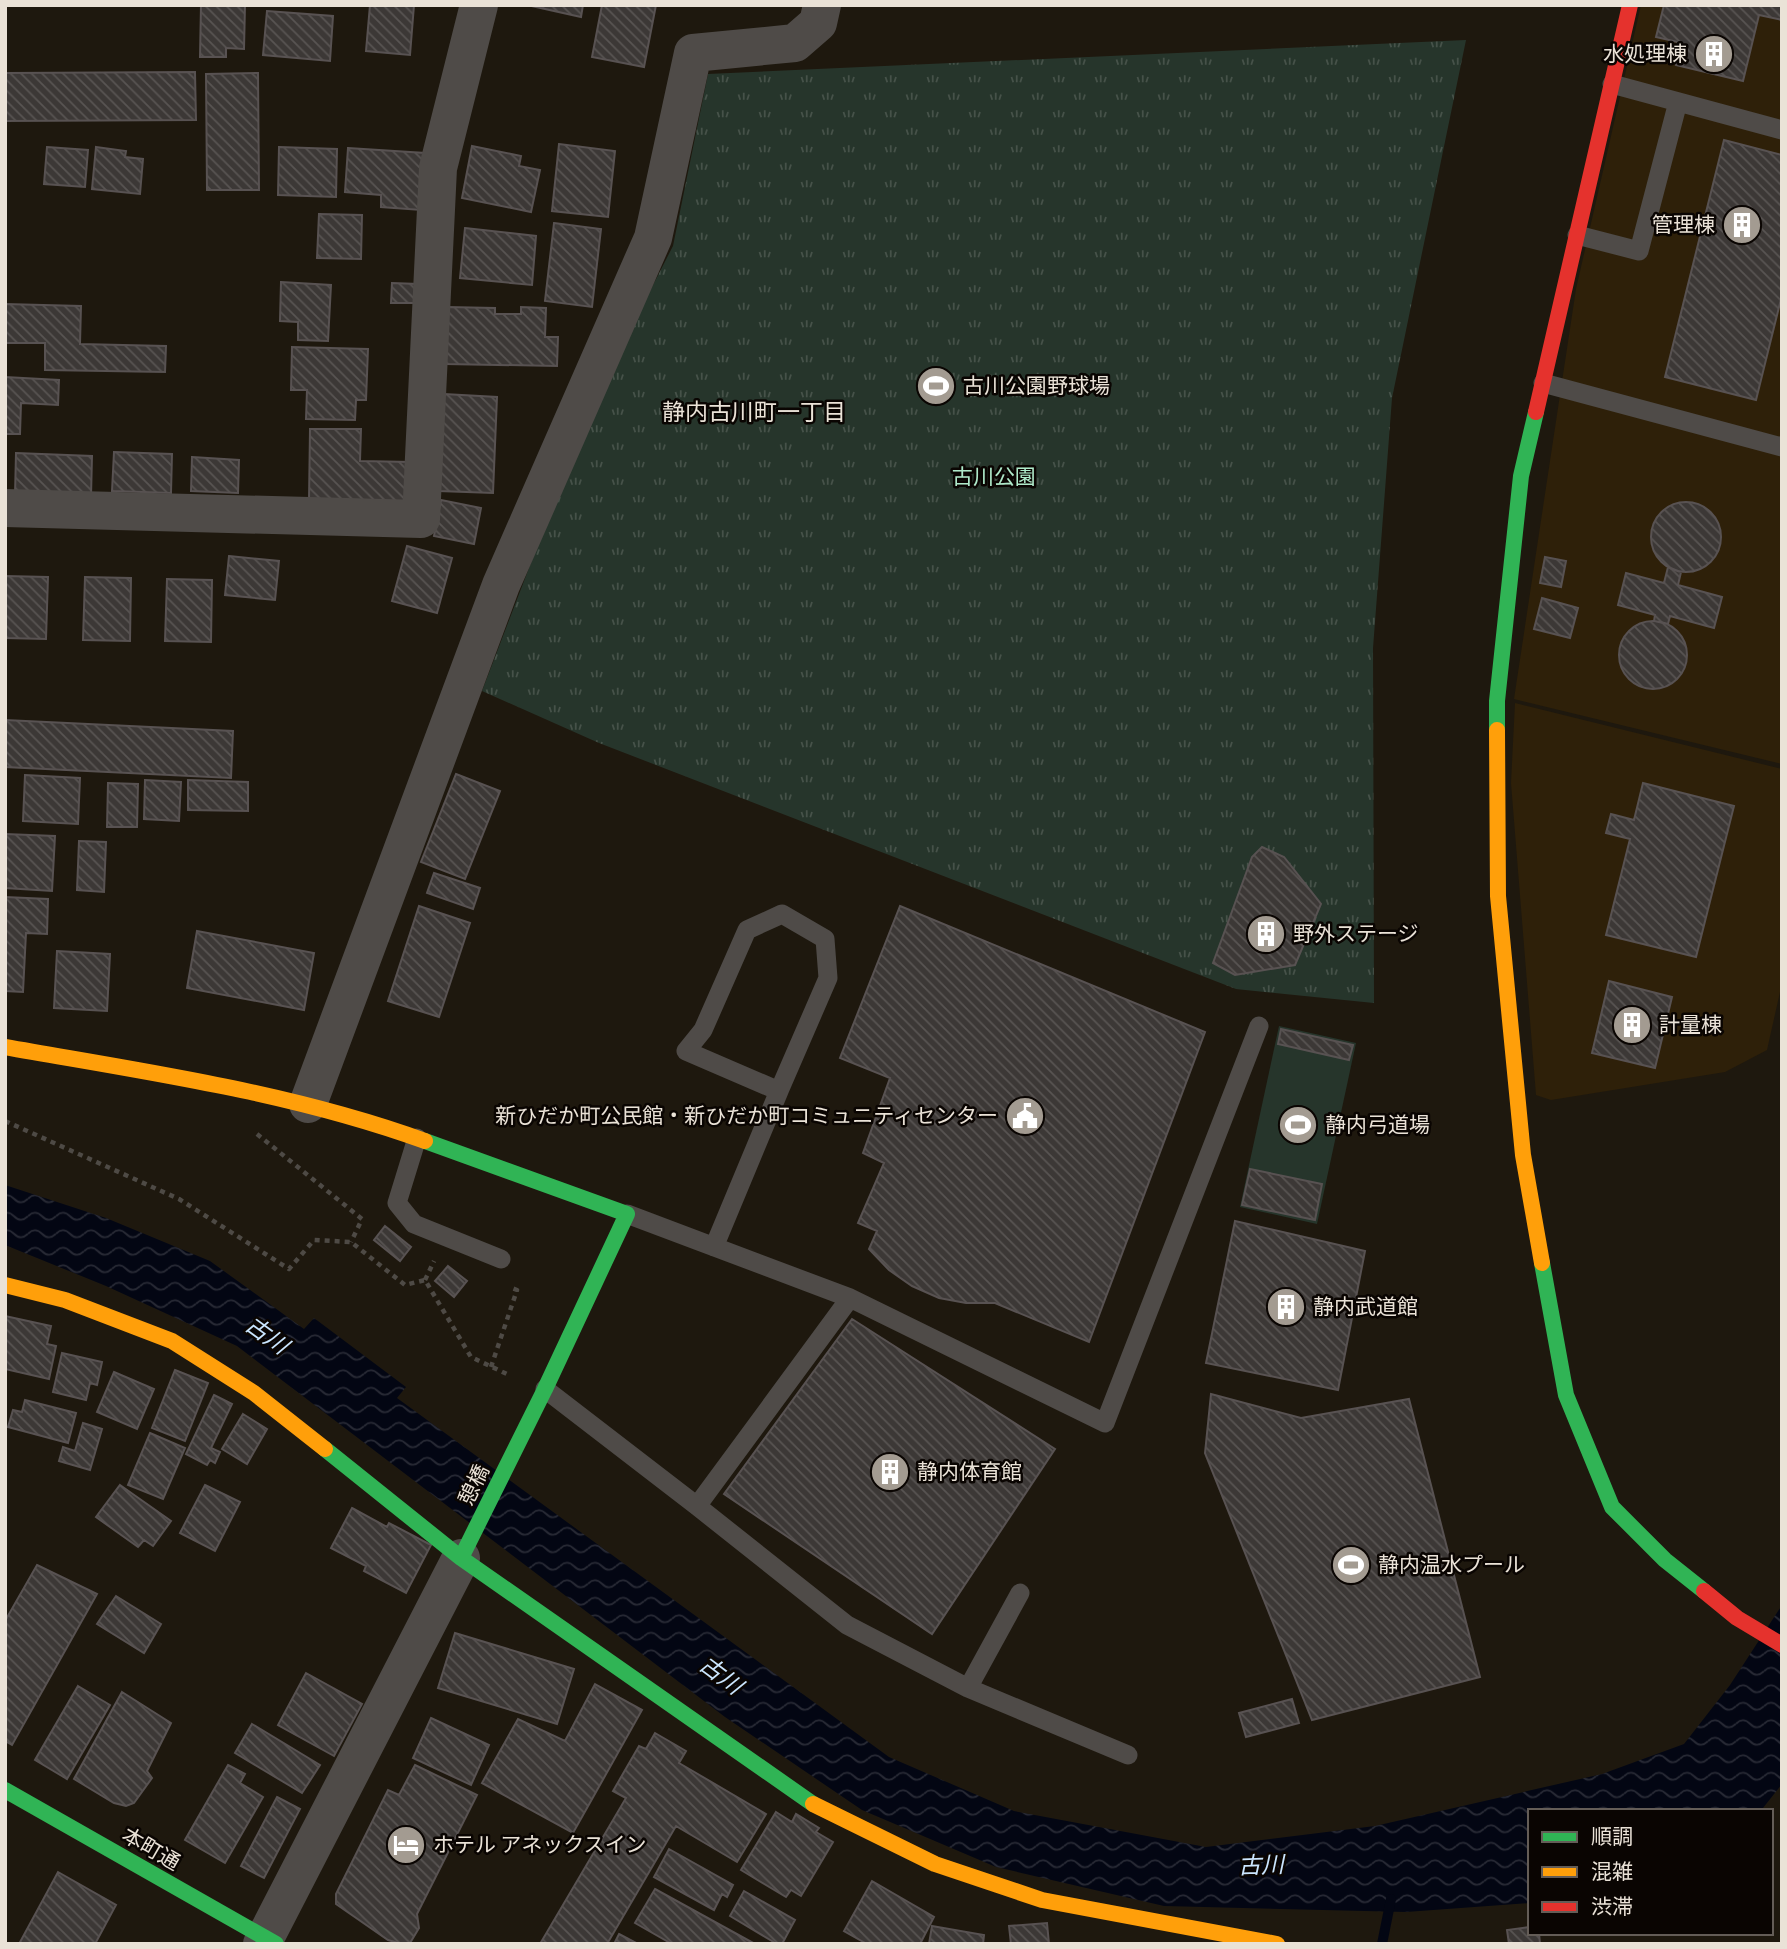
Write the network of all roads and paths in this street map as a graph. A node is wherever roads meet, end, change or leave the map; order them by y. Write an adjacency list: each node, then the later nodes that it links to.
1 (479, 5): 10 (street)
2 (822, 5): 14 (street)
3 (1630, 5): 4 (street)
4 (1612, 84): 5 (lane); 7 (street)
5 (1678, 102): 6 (lane); 7 (lane)
6 (1782, 130)
7 (1577, 235): 8 (street)
8 (1543, 383): 9 (lane); 32 (street)
9 (1782, 447)
10 (5, 508)
11 (1259, 1026): 26 (lane)
12 (5, 1047): 14 (street)
13 (779, 1091): 13 (lane); 20 (lane)
14 (308, 1104): 17 (street)
15 (5, 1121): 19 (path)
16 (254, 1132): 19 (path)
17 (417, 1138): 18 (street); 21 (lane)
18 (627, 1213): 20 (lane); 28 (street, 憩橋)
19 (351, 1242): 23 (path)
20 (714, 1247): 26 (lane)
21 (501, 1259)
22 (447, 1263): 23 (path)
23 (425, 1280): 27 (path)
24 (5, 1285): 30 (street)
25 (505, 1286): 27 (path)
26 (850, 1298): 29 (lane)
27 (491, 1367): 28 (path)
28 (545, 1389): 29 (lane); 30 (street, 憩橋)
29 (697, 1506): 33 (lane)
30 (461, 1558): 36 (street); 37 (street)
31 (1020, 1593): 33 (lane)
32 (1782, 1646)
33 (968, 1688): 34 (lane)
34 (1128, 1755)
35 (5, 1790): 36 (street, 本町通)
36 (267, 1942)
37 (1277, 1944)

